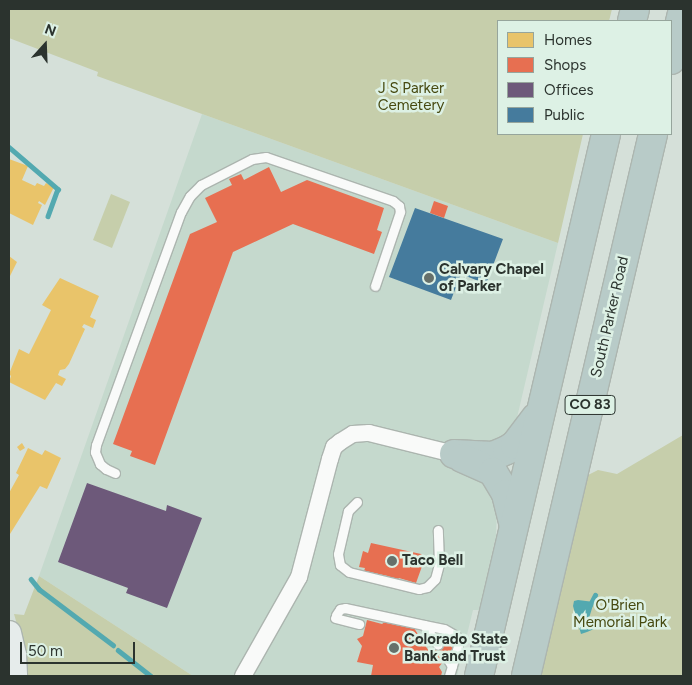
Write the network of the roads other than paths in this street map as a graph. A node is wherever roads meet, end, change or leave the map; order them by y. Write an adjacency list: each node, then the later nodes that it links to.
1 (683, 9): 2 (highway)
2 (672, 56)
3 (606, 135): 6 (highway, CO 83)
4 (653, 135): 20 (highway, South Parker Road / CO 83)
5 (375, 286): 8 (lane)
6 (542, 408): 7 (highway); 10 (highway, CO 83)
7 (454, 454): 10 (highway); 17 (street)
8 (115, 473)
9 (357, 502): 11 (lane)
10 (514, 525): 19 (highway, CO 83)
11 (438, 530)
12 (359, 624): 13 (lane)
13 (424, 625): 15 (lane); 18 (lane)
14 (9, 633): 16 (street)
15 (438, 645)
16 (15, 676)
17 (243, 676)
18 (449, 676)
19 (479, 676)
20 (526, 676)

